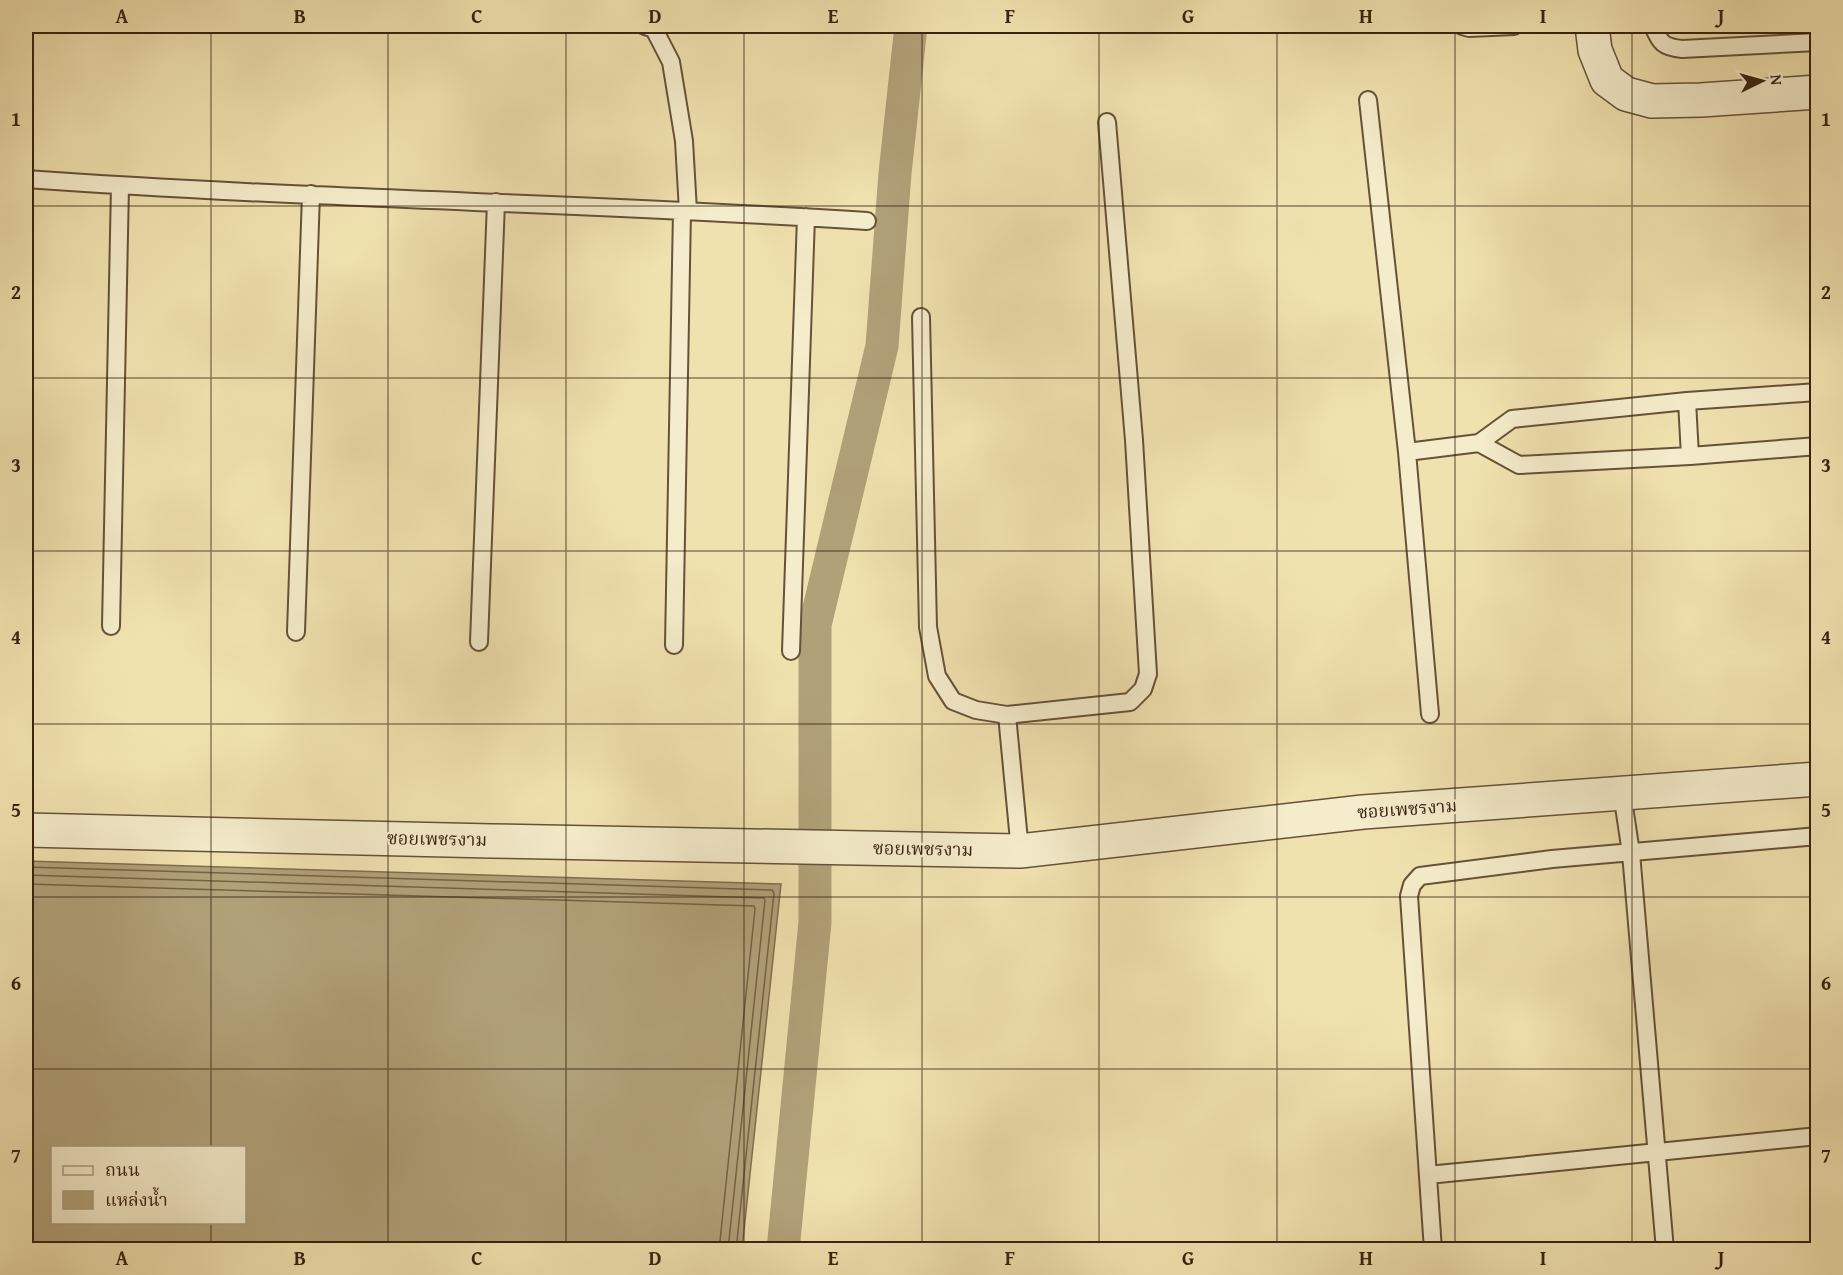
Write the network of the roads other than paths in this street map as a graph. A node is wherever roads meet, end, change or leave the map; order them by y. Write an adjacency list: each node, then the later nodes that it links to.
1 (645, 26): 14 (lane)
2 (1462, 26): 3 (lane)
3 (1514, 26)
4 (1592, 26): 7 (street)
5 (1653, 26): 6 (lane)
6 (1818, 42)
7 (1818, 92)
8 (1368, 100): 22 (lane)
9 (1107, 122): 30 (lane)
10 (26, 179): 11 (lane)
11 (120, 186): 12 (lane); 24 (lane)
12 (311, 194): 13 (lane); 25 (lane)
13 (496, 202): 14 (lane); 26 (lane)
14 (685, 211): 15 (lane); 27 (lane)
15 (806, 217): 16 (lane); 28 (lane)
16 (867, 221)
17 (921, 317): 30 (lane)
18 (1818, 392): 19 (lane)
19 (1687, 401): 20 (lane); 23 (lane)
20 (1479, 443): 22 (lane); 23 (lane)
21 (1818, 446): 23 (lane)
22 (1407, 452): 29 (lane)
23 (1690, 456)
24 (111, 626)
25 (296, 632)
26 (479, 642)
27 (674, 645)
28 (791, 651)
29 (1430, 714)
30 (1007, 715): 35 (lane)
31 (1818, 779): 32 (street, ซอยเพชรงาม)
32 (1622, 793): 35 (street, ซอยเพชรงาม); 36 (lane)
33 (26, 830): 35 (street, ซอยเพชรงาม)
34 (1818, 836): 36 (lane)
35 (1020, 851)
36 (1631, 853): 38 (lane); 39 (lane)
37 (1818, 1137): 38 (lane)
38 (1656, 1153): 39 (lane); 41 (lane)
39 (1428, 1174): 40 (lane)
40 (1433, 1250)
41 (1665, 1250)

